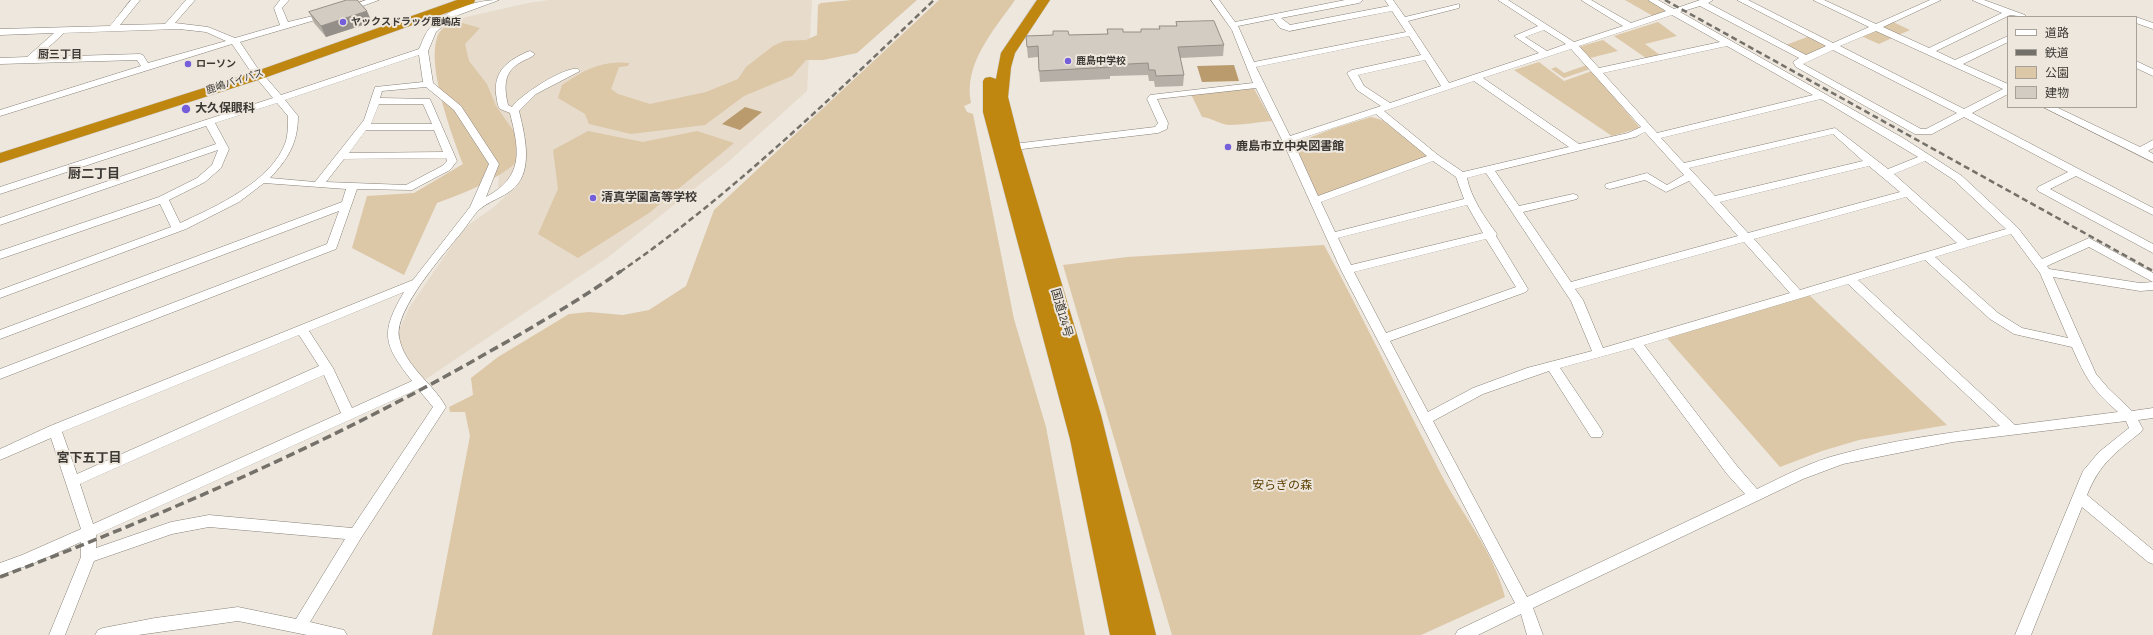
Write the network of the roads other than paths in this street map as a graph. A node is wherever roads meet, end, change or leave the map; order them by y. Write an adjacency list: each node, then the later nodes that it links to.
1 (136, 0): 37 (street)
2 (190, 0): 33 (street)
3 (285, 0): 31 (street)
4 (375, 0): 31 (street)
5 (452, 0): 59 (highway, 鹿嶋バイパス)
6 (469, 0): 59 (highway, 鹿嶋バイパス)
7 (495, 0): 47 (street)
8 (1034, 0): 87 (highway, 国道124号)
9 (1044, 0): 87 (highway, 国道124号)
10 (1215, 0): 32 (street)
11 (1358, 0): 27 (street)
12 (1389, 0): 23 (street)
13 (1502, 0): 36 (street)
14 (1586, 0): 34 (street)
15 (1652, 0): 25 (street)
16 (1741, 0): 46 (street)
17 (1817, 0): 38 (street)
18 (1937, 0): 38 (street)
19 (1976, 0): 24 (street)
20 (2009, 0): 24 (street)
21 (1705, 1): 25 (street); 52 (street)
22 (1456, 6): 29 (street)
23 (1394, 8): 27 (street); 29 (street)
24 (1998, 8): 26 (street)
25 (1673, 12): 34 (street); 44 (street)
26 (2010, 12): 28 (street); 48 (street)
27 (1275, 16): 32 (street)
28 (2020, 16)
29 (1403, 20): 41 (street)
30 (2137, 20): 35 (street)
31 (285, 25): 43 (street)
32 (1232, 25): 57 (street)
33 (168, 26): 37 (street); 43 (street)
34 (1630, 26): 45 (street)
35 (2153, 26)
36 (1545, 27): 45 (street); 50 (street)
37 (113, 28): 39 (street)
38 (1875, 28): 46 (street); 48 (street)
39 (62, 30): 40 (street); 53 (street)
40 (0, 32)
41 (1412, 33): 51 (street); 57 (street)
42 (2007, 39): 55 (street)
43 (234, 41): 58 (street); 59 (street)
44 (1728, 43): 61 (street); 69 (street)
45 (1573, 45): 50 (street); 61 (street)
46 (1833, 48): 52 (street); 77 (street)
47 (423, 51): 64 (street); 70 (street)
48 (1928, 52): 55 (street)
49 (530, 54): 75 (street)
50 (1546, 54): 63 (street)
51 (1427, 57): 66 (street); 72 (street)
52 (1805, 58): 77 (street)
53 (30, 60): 54 (street); 58 (street)
54 (0, 61)
55 (1955, 64): 67 (street)
56 (2137, 65): 62 (street)
57 (1250, 66): 65 (street)
58 (146, 67): 76 (street)
59 (255, 71): 70 (street); 85 (highway, 鹿嶋バイパス); 92 (highway, 鹿嶋バイパス)
60 (575, 71): 75 (street)
61 (1598, 71): 81 (street)
62 (2153, 73)
63 (1475, 77): 66 (street); 86 (street)
64 (428, 84): 71 (street); 114 (street)
65 (1259, 85): 82 (street); 87 (street)
66 (1447, 87): 72 (street)
67 (2007, 89)
68 (2007, 90): 77 (street)
69 (1823, 96): 81 (street); 91 (street)
70 (277, 99): 78 (street); 102 (street)
71 (374, 101): 79 (street); 80 (street)
72 (1388, 106): 74 (street)
73 (2050, 108): 88 (street)
74 (1377, 110): 82 (street); 93 (street)
75 (514, 111): 114 (street)
76 (0, 114)
77 (1965, 114): 99 (street)
78 (209, 122): 84 (street); 106 (street)
79 (363, 127): 80 (street); 90 (street)
80 (438, 127): 89 (street)
81 (1651, 132): 86 (street); 96 (street)
82 (1287, 140): 110 (street)
83 (2153, 144): 88 (street)
84 (223, 145): 109 (street); 117 (street)
85 (0, 147)
86 (1576, 147): 97 (street)
87 (1006, 148): 167 (highway, 国道124号); 168 (highway, 国道124号)
88 (2141, 151): 94 (street)
89 (450, 155): 90 (street); 104 (street)
90 (341, 156): 103 (street)
91 (1927, 157): 98 (street); 119 (street)
92 (0, 158)
93 (1434, 158): 100 (street); 110 (street)
94 (2153, 159)
95 (1871, 162): 96 (street); 98 (street); 111 (street)
96 (1683, 166): 101 (street)
97 (1488, 169): 100 (street); 115 (street)
98 (1886, 172): 107 (street)
99 (2075, 172): 116 (street); 124 (street)
100 (1461, 176): 112 (street)
101 (1691, 176): 105 (street); 111 (street)
102 (262, 180): 103 (street); 118 (street)
103 (318, 185): 104 (street)
104 (353, 185): 113 (street)
105 (1610, 186)
106 (0, 191)
107 (1907, 193): 122 (street); 123 (street)
108 (1573, 197): 115 (street)
109 (163, 199): 118 (street); 125 (street)
110 (1316, 200): 121 (street)
111 (1713, 200): 122 (street)
112 (1470, 201): 120 (street); 121 (street)
113 (347, 204): 137 (street); 144 (street)
114 (475, 208): 131 (street)
115 (1516, 210): 133 (street)
116 (2153, 212)
117 (0, 222)
118 (177, 228): 134 (street)
119 (2014, 230): 123 (street); 127 (street)
120 (1491, 234): 128 (street); 138 (street)
121 (1331, 236): 128 (street)
122 (1746, 237): 133 (street); 135 (street)
123 (1964, 243): 126 (street)
124 (2153, 249)
125 (0, 255)
126 (1927, 256): 130 (street); 140 (street)
127 (2042, 268): 129 (street); 132 (street); 140 (street)
128 (1347, 270): 138 (street)
129 (2153, 278)
130 (1850, 279): 135 (street); 151 (street)
131 (416, 283): 136 (street); 145 (street)
132 (2153, 286)
133 (1568, 287): 141 (street)
134 (0, 294)
135 (1797, 294): 139 (street)
136 (301, 329): 143 (street); 150 (street)
137 (0, 335)
138 (1384, 338): 149 (street)
139 (1636, 343): 141 (street); 155 (street)
140 (2078, 344): 148 (street)
141 (1599, 354): 142 (street)
142 (1552, 366): 149 (street); 152 (street)
143 (327, 368): 147 (street); 154 (street)
144 (0, 374)
145 (420, 383): 147 (street); 158 (street)
146 (2153, 414): 148 (street)
147 (349, 415): 157 (street)
148 (2130, 416): 151 (street); 156 (street)
149 (1426, 419): 162 (street)
150 (55, 430): 153 (street); 154 (street)
151 (2014, 431): 155 (street)
152 (1596, 433)
153 (0, 455)
154 (72, 482): 157 (street)
155 (1754, 495): 162 (street)
156 (2079, 497): 160 (street); 171 (street)
157 (89, 532): 159 (street); 161 (street)
158 (356, 534): 159 (street); 163 (street)
159 (88, 557): 164 (street)
160 (2153, 558)
161 (0, 569)
162 (1524, 605): 169 (street); 170 (street)
163 (300, 626): 165 (street); 166 (street)
164 (57, 635)
165 (103, 635)
166 (339, 635)
167 (1122, 635)
168 (1144, 635)
169 (1463, 635)
170 (1536, 635)
171 (2023, 635)

